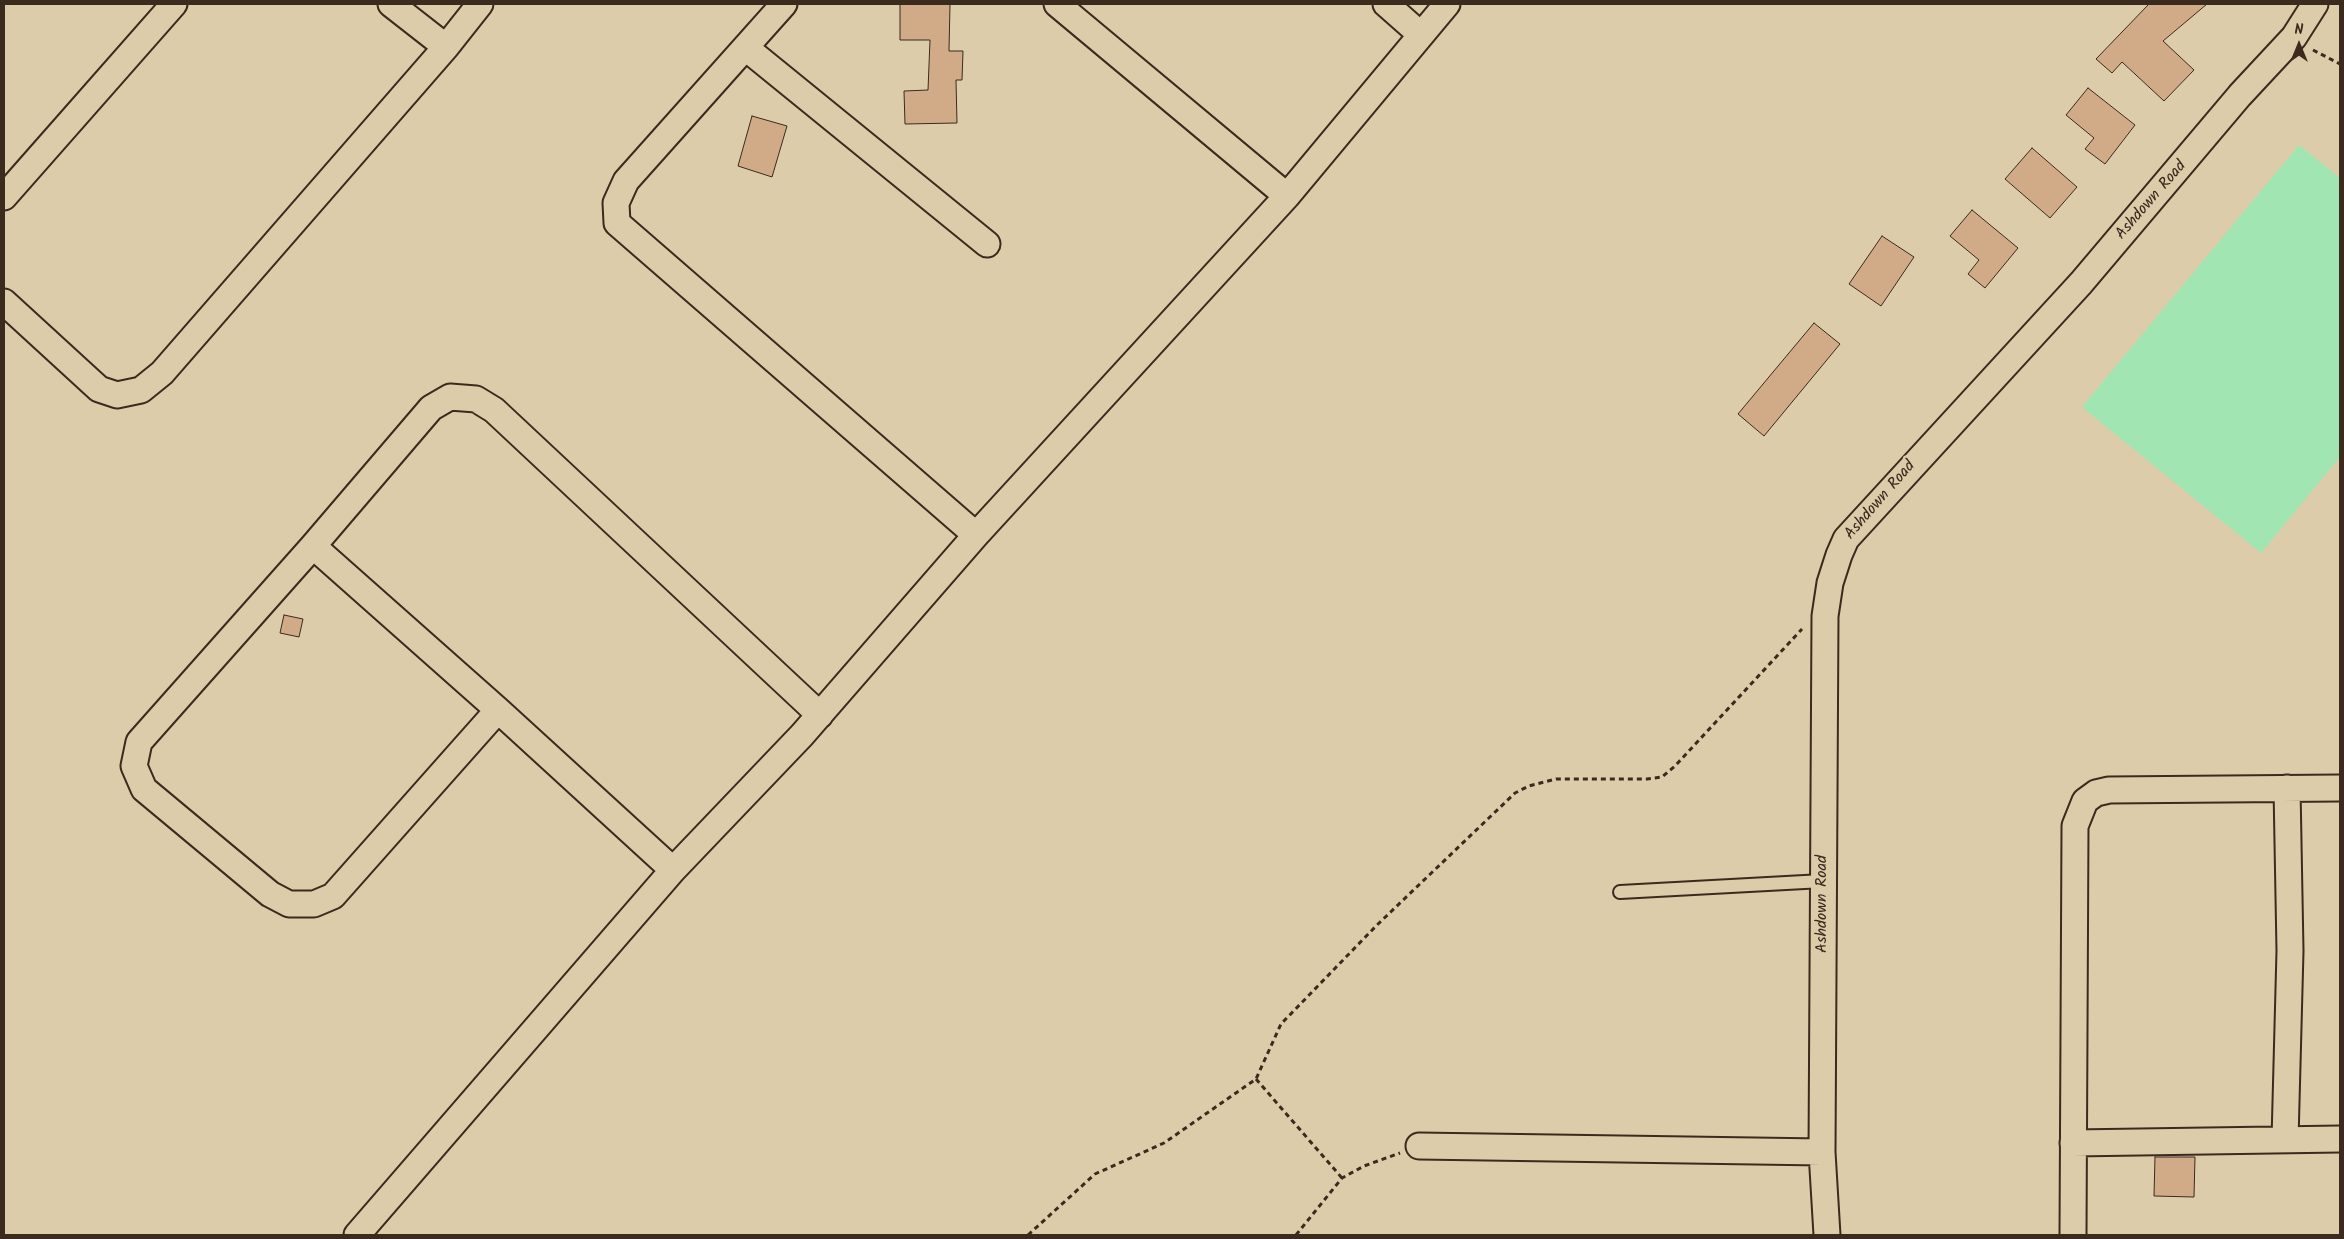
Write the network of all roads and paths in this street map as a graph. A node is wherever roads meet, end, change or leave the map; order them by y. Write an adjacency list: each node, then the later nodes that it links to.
1 (174, 4): 15 (street)
2 (391, 4): 11 (street)
3 (480, 4): 11 (street)
4 (784, 4): 12 (street)
5 (1057, 4): 14 (street)
6 (1386, 4): 9 (street)
7 (1447, 4): 9 (street)
8 (2315, 4): 10 (street, Ashdown Road)
9 (1420, 34): 14 (street)
10 (2294, 36): 13 (path); 26 (street, Ashdown Road)
11 (446, 47): 17 (street)
12 (746, 48): 16 (street); 18 (street)
13 (2340, 64)
14 (1287, 196): 18 (street)
15 (4, 197)
16 (987, 244)
17 (4, 302)
18 (976, 535): 22 (street)
19 (313, 546): 21 (street); 21 (street); 22 (street)
20 (1807, 621): 28 (path)
21 (498, 710): 25 (street)
22 (820, 715): 25 (street)
23 (2287, 788): 24 (street); 29 (street); 31 (street)
24 (2340, 788)
25 (673, 870): 35 (street)
26 (1823, 882): 27 (lane); 33 (street, Ashdown Road)
27 (1620, 892)
28 (1256, 1079): 34 (path); 36 (path)
29 (2285, 1140): 30 (street); 31 (street)
30 (2340, 1140)
31 (2074, 1143): 39 (street)
32 (1419, 1146): 33 (street); 34 (path)
33 (1822, 1152): 38 (street, Ashdown Road)
34 (1342, 1178): 37 (path)
35 (358, 1235)
36 (1028, 1235)
37 (1296, 1235)
38 (1827, 1235)
39 (2074, 1235)

